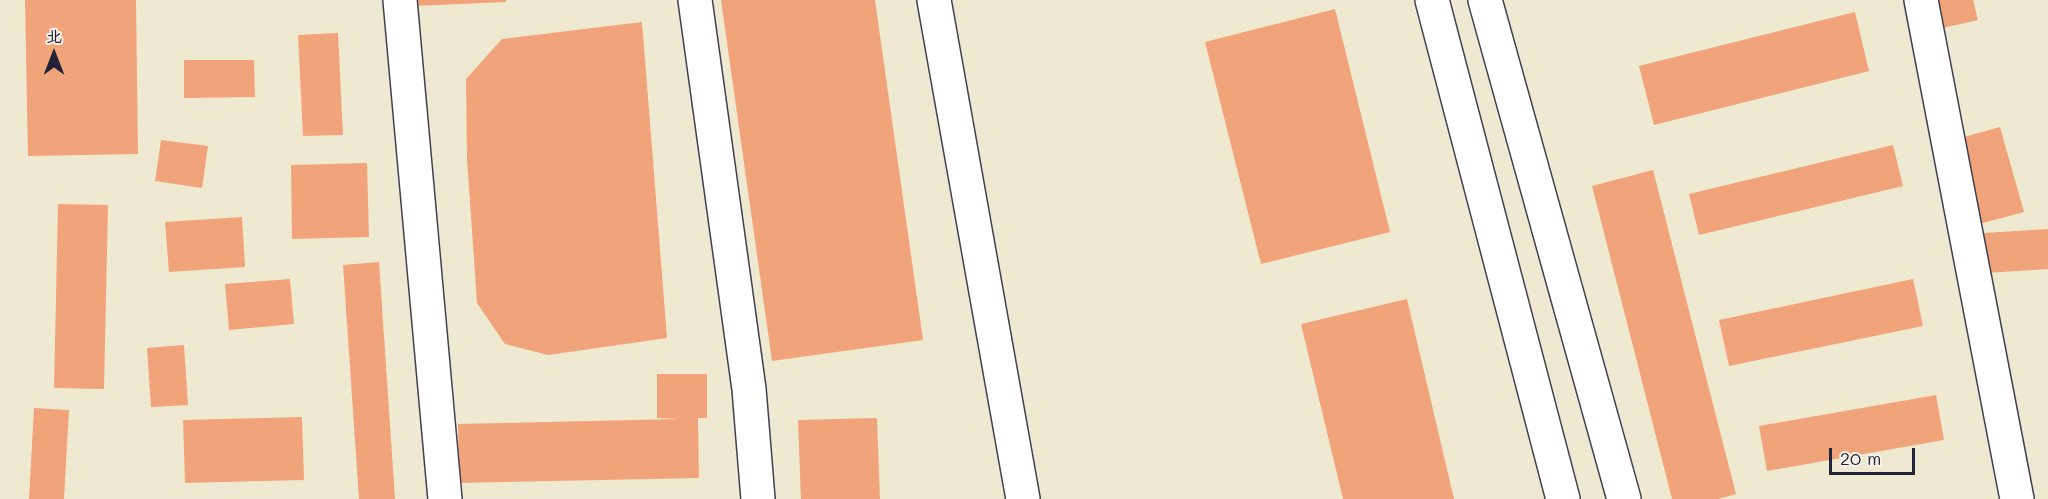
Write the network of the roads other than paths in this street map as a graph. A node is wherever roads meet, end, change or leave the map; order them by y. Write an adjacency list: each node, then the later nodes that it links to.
1 (400, 0): 7 (street)
2 (695, 0): 8 (street)
3 (934, 0): 9 (street)
4 (1432, 0): 10 (street)
5 (1485, 0): 11 (street)
6 (1921, 0): 12 (street)
7 (445, 499)
8 (758, 499)
9 (1023, 499)
10 (1563, 499)
11 (1624, 499)
12 (2018, 499)

